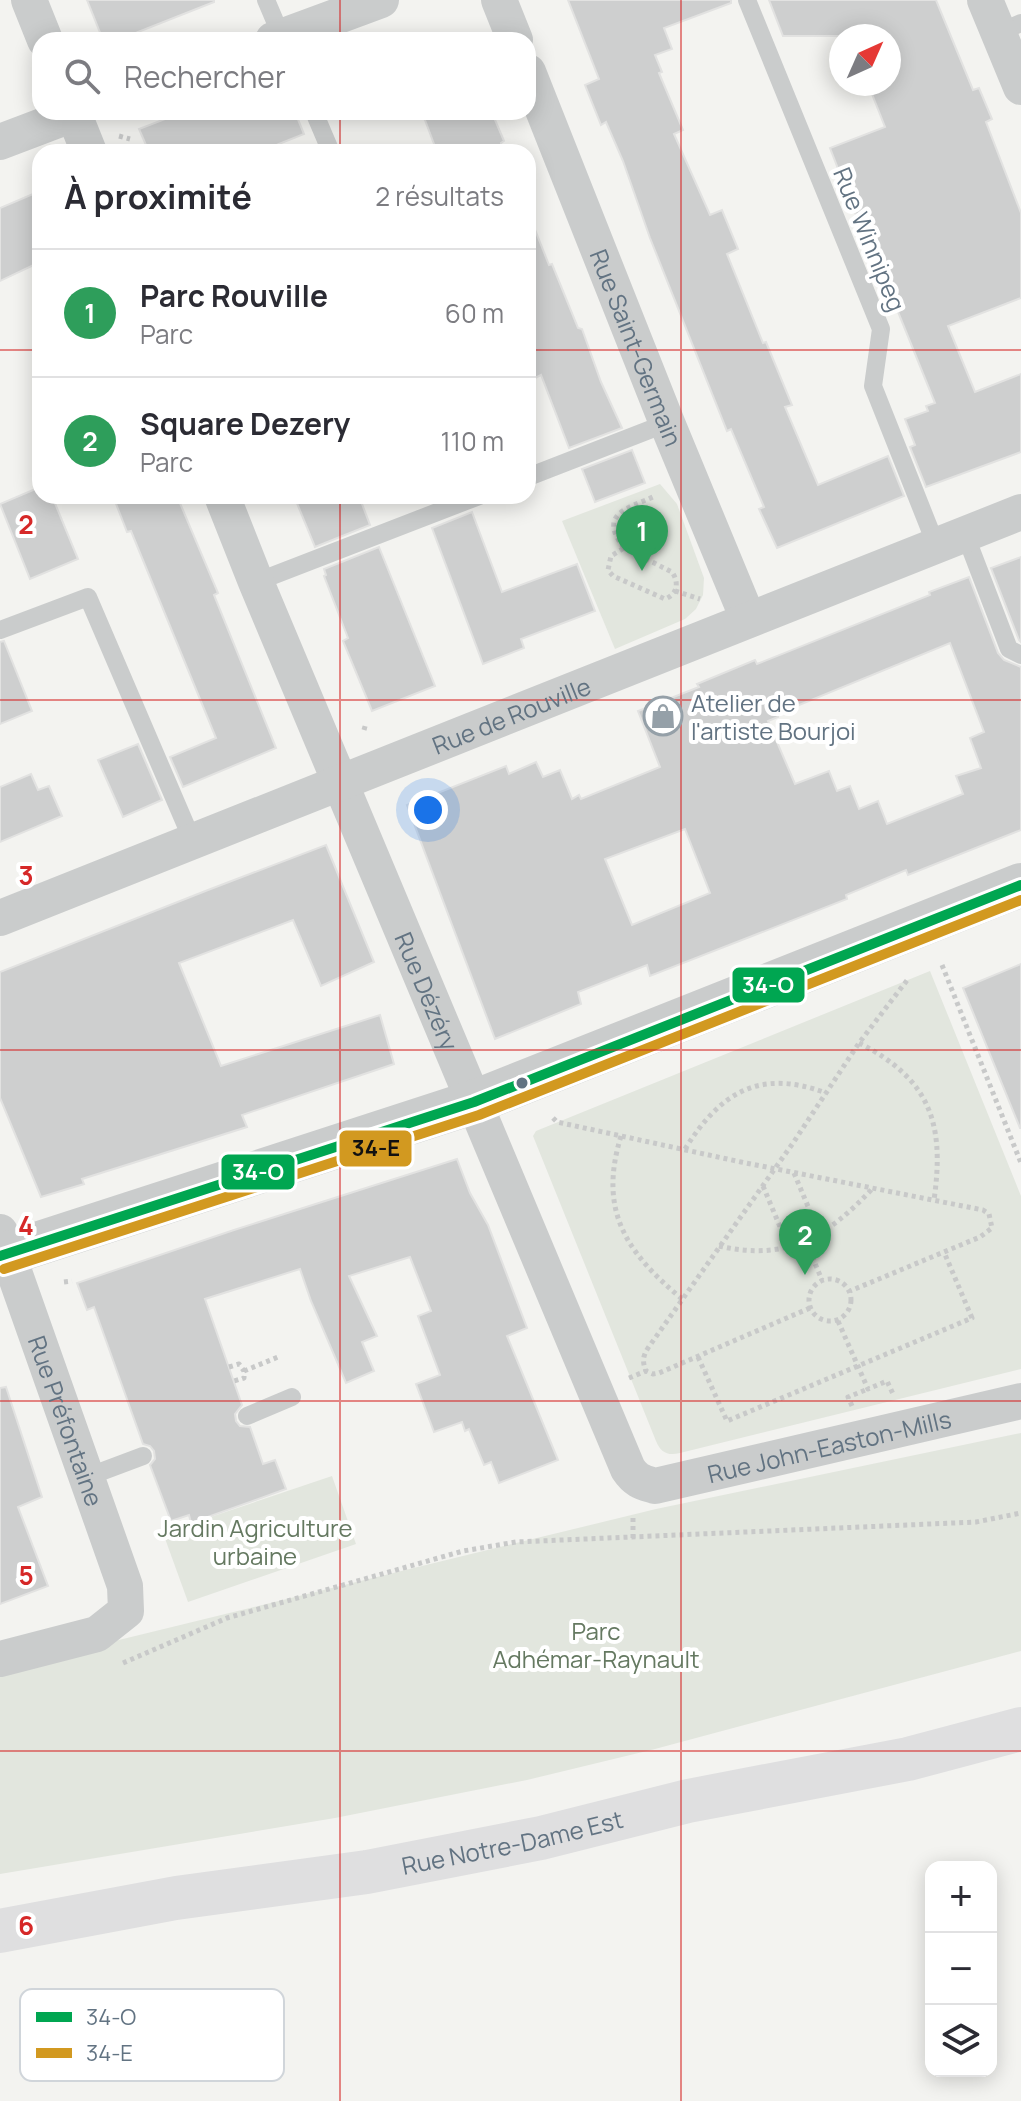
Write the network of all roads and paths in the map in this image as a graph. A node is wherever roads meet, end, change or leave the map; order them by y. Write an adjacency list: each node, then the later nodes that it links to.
1 (29, 0): 8 (street)
2 (266, 0): 9 (lane)
3 (381, 0): 10 (street)
4 (499, 0): 11 (street)
5 (747, 0): 26 (lane, Rue Winnipeg)
6 (985, 0): 7 (street)
7 (1010, 28): 12 (street)
8 (42, 32)
9 (277, 32)
10 (297, 32)
11 (512, 32)
12 (1021, 87)
13 (536, 92): 20 (street, Rue Saint-Germain)
14 (57, 120): 17 (street)
15 (78, 120): 18 (street)
16 (317, 120): 19 (lane)
17 (0, 142)
18 (86, 144)
19 (328, 144)
20 (667, 423): 21 (lane); 31 (street, Rue Saint-Germain)
21 (536, 474)
22 (653, 497): 27 (path)
23 (225, 504): 28 (street, Rue Dézéry)
24 (457, 504): 28 (lane)
25 (1021, 512): 26 (street, Rue de Rouville)
26 (951, 540): 31 (street, Rue de Rouville); 33 (lane, Rue Winnipeg)
27 (624, 548): 29 (path); 29 (path)
28 (256, 582): 34 (street, Rue Dézéry)
29 (675, 591): 30 (path)
30 (700, 599)
31 (748, 619): 34 (street, Rue de Rouville)
32 (0, 630): 35 (lane)
33 (1021, 655)
34 (341, 782): 35 (street, Rue de Rouville); 42 (street, Rue Dézéry)
35 (193, 842): 37 (street, Rue de Rouville)
36 (1021, 885): 42 (street)
37 (0, 918)
38 (942, 965): 46 (path)
39 (908, 979): 40 (path)
40 (859, 1043): 41 (path); 51 (path)
41 (826, 1093): 45 (path); 47 (path)
42 (474, 1102): 56 (street); 79 (street, Rue Dézéry)
43 (553, 1118): 44 (path)
44 (621, 1136): 45 (path); 62 (path)
45 (685, 1149): 47 (path)
46 (1021, 1163)
47 (775, 1168): 48 (path); 49 (path)
48 (794, 1172): 50 (path); 52 (path)
49 (763, 1186): 54 (path); 55 (path)
50 (873, 1187): 51 (path); 52 (path)
51 (934, 1200): 57 (path)
52 (820, 1235): 53 (path)
53 (806, 1242): 55 (path); 58 (path)
54 (719, 1246): 55 (path); 62 (path)
55 (788, 1246)
56 (3, 1247): 78 (street, Rue Préfontaine)
57 (944, 1252): 61 (path); 67 (path)
58 (822, 1280): 61 (path); 63 (path)
59 (72, 1281): 60 (path)
60 (64, 1282)
61 (850, 1291): 64 (path)
62 (682, 1299): 70 (path)
63 (810, 1308): 64 (path); 66 (path)
64 (838, 1321): 67 (path)
65 (278, 1357): 69 (path)
66 (698, 1357): 67 (path); 70 (path)
67 (858, 1365): 74 (path)
68 (229, 1367): 69 (path)
69 (244, 1371): 71 (path)
70 (646, 1371): 72 (path)
71 (234, 1381)
72 (620, 1381)
73 (292, 1397): 76 (lane)
74 (896, 1400)
75 (1021, 1401): 79 (street, Rue John-Easton-Mills)
76 (247, 1416)
77 (143, 1456): 78 (lane)
78 (87, 1477): 82 (street, Rue Préfontaine)
79 (636, 1497): 81 (path)
80 (1021, 1513): 81 (path)
81 (633, 1538): 83 (path)
82 (0, 1659)
83 (111, 1668)
84 (1021, 1729): 85 (main road, Rue Notre-Dame Est)
85 (0, 1931)

